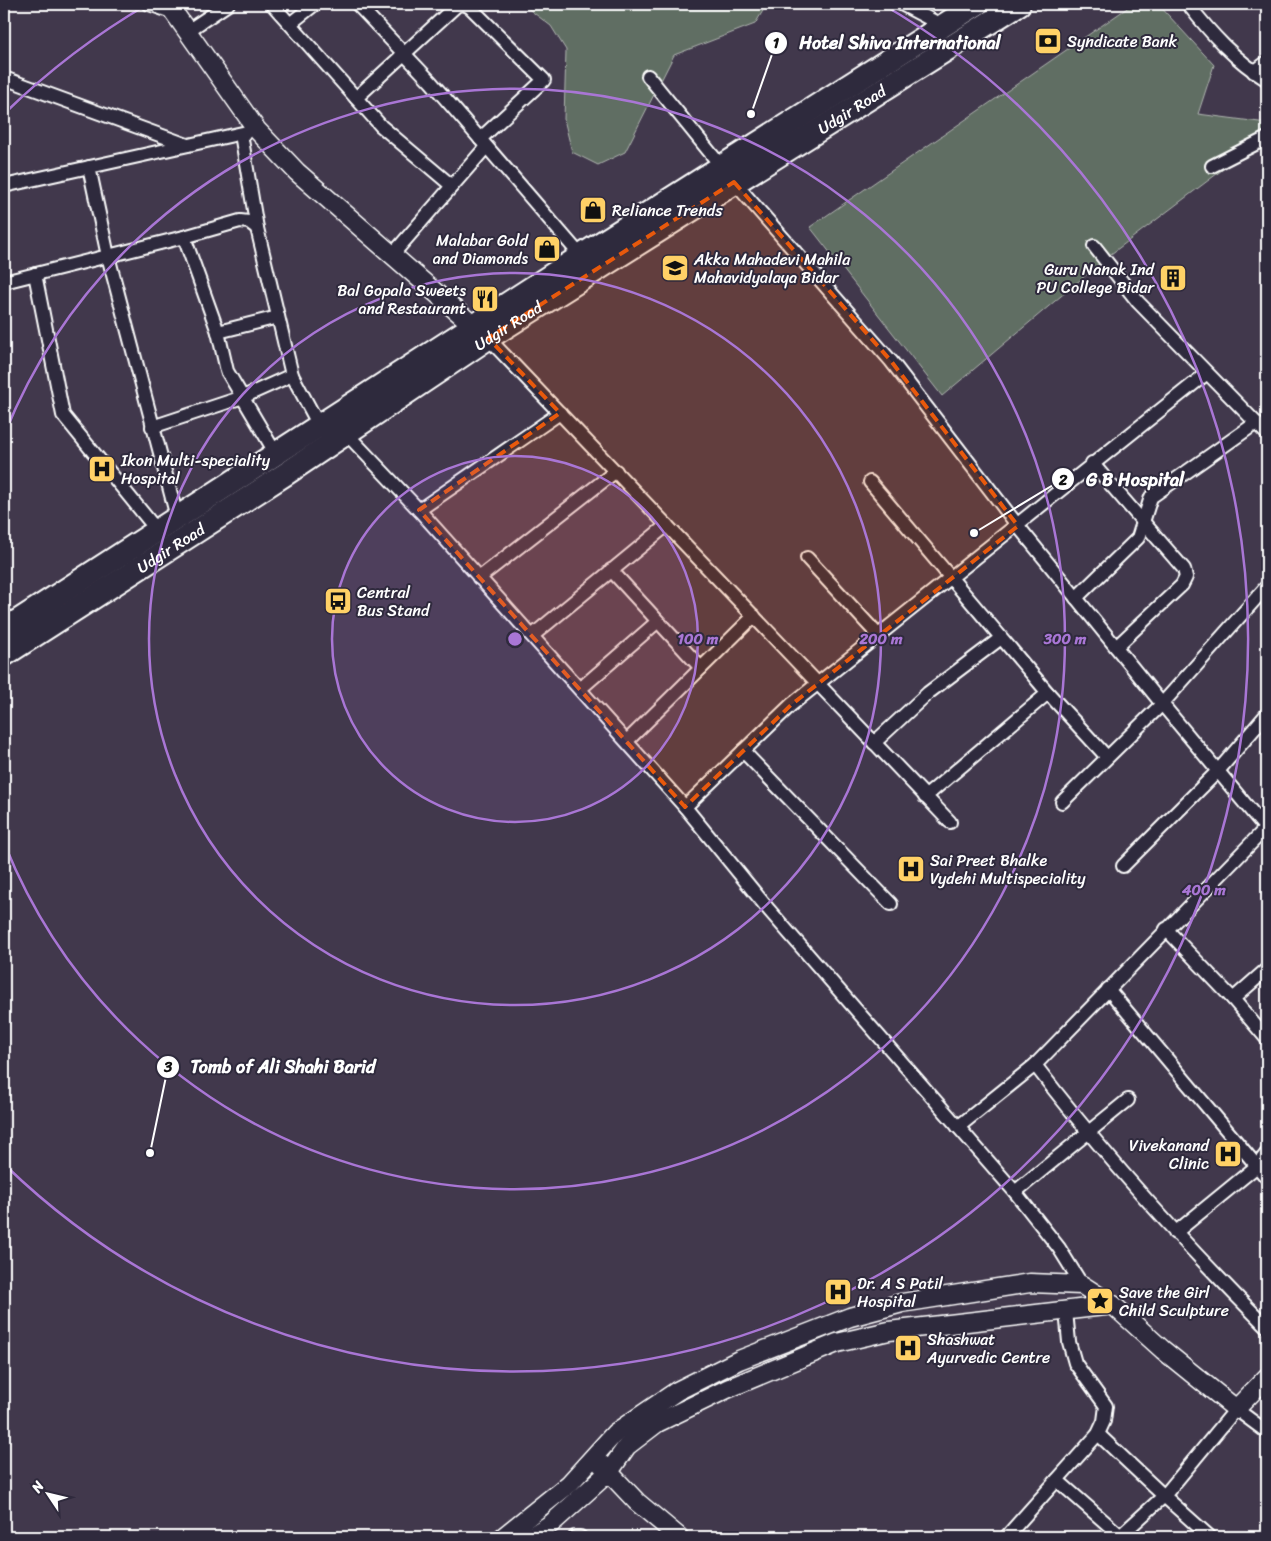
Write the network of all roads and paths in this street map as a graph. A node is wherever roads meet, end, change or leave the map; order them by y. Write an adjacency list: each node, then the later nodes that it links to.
1 (149, 4): 10 (street)
2 (228, 4): 13 (street)
3 (272, 4): 11 (street)
4 (315, 4): 11 (street)
5 (357, 4): 15 (street)
6 (901, 4): 12 (street)
7 (977, 4): 12 (highway, Udgir Road)
8 (1019, 4): 14 (highway, Udgir Road)
9 (1188, 4): 17 (street)
10 (173, 9): 13 (main road)
11 (291, 24): 21 (street)
12 (942, 26): 14 (street); 28 (highway, Udgir Road)
13 (189, 30): 22 (main road)
14 (962, 38): 28 (highway, Udgir Road)
15 (404, 54): 21 (street); 24 (street); 24 (street)
16 (1267, 62): 17 (street)
17 (1254, 72): 20 (street)
18 (648, 76): 28 (street)
19 (4, 78): 25 (street)
20 (1267, 80)
21 (356, 98): 30 (street)
22 (249, 132): 25 (street); 31 (street); 34 (main road)
23 (1267, 138): 26 (street)
24 (483, 143): 30 (street); 36 (street)
25 (187, 145): 27 (street)
26 (1212, 166)
27 (89, 167): 29 (street); 35 (street)
28 (727, 174): 36 (highway, Udgir Road); 41 (highway, Udgir Road); 57 (street)
29 (4, 186)
30 (452, 186): 34 (street)
31 (256, 228): 32 (street); 39 (street)
32 (184, 237): 35 (street); 40 (street)
33 (1094, 246): 42 (street)
34 (393, 254): 41 (main road)
35 (108, 256): 37 (street); 47 (street)
36 (580, 256): 41 (highway, Udgir Road)
37 (36, 274): 38 (street); 58 (street)
38 (4, 282)
39 (278, 317): 40 (street); 43 (street)
40 (218, 332): 44 (street)
41 (480, 332): 45 (street); 48 (highway, Udgir Road)
42 (1207, 373): 46 (street); 51 (street)
43 (292, 375): 44 (street); 48 (street)
44 (243, 397): 47 (street); 50 (street)
45 (560, 413): 52 (street); 54 (street)
46 (1256, 423): 49 (street); 55 (street)
47 (152, 427): 58 (street)
48 (331, 430): 50 (highway, Udgir Road); 54 (street); 58 (highway, Udgir Road)
49 (1267, 434)
50 (276, 454): 58 (highway, Udgir Road)
51 (1092, 463): 55 (street); 57 (street)
52 (616, 471): 56 (street); 62 (street)
53 (870, 482): 61 (street)
54 (419, 510): 62 (street)
55 (1143, 523): 64 (street); 71 (street)
56 (667, 525): 60 (street); 65 (street)
57 (1018, 526): 61 (street); 64 (street)
58 (172, 534): 67 (highway, Udgir Road); 72 (highway, Udgir Road)
59 (808, 558): 68 (street)
60 (611, 570): 66 (street); 69 (street)
61 (950, 577): 68 (street); 70 (street)
62 (480, 578): 69 (street)
63 (1267, 586): 77 (street)
64 (1076, 598): 71 (street)
65 (754, 616): 73 (street); 74 (street)
66 (657, 622): 73 (street); 75 (street)
67 (4, 630)
68 (878, 635): 74 (street)
69 (532, 636): 75 (street)
70 (1001, 638): 76 (street); 80 (street)
71 (1116, 647): 77 (street)
72 (4, 655)
73 (701, 668): 79 (street)
74 (818, 683): 80 (street); 81 (street)
75 (580, 689): 79 (street)
76 (1048, 692): 82 (street); 84 (street)
77 (1162, 704): 82 (street); 83 (street)
78 (1267, 714): 83 (street)
79 (627, 741): 86 (street)
80 (874, 743): 84 (street)
81 (743, 751): 86 (street); 90 (street)
82 (1106, 756): 85 (street)
83 (1218, 771): 88 (street); 89 (street)
84 (925, 797): 87 (street)
85 (1062, 802)
86 (685, 807): 98 (street)
87 (950, 822)
88 (1267, 828): 91 (street)
89 (1123, 866)
90 (891, 904)
91 (1166, 929): 93 (street); 94 (street)
92 (1267, 969): 94 (street)
93 (1108, 989): 96 (street); 101 (street)
94 (1233, 999): 95 (street)
95 (1267, 1039)
96 (1035, 1066): 98 (street); 99 (street)
97 (1128, 1100): 99 (street)
98 (958, 1127): 103 (street)
99 (1087, 1133): 103 (street); 104 (street)
100 (1267, 1153): 101 (street)
101 (1257, 1166): 102 (street); 104 (street)
102 (1267, 1178)
103 (1015, 1192): 105 (street)
104 (1176, 1233): 108 (street)
105 (1082, 1285): 106 (main road); 113 (main road)
106 (1113, 1305): 107 (main road); 110 (main road)
107 (1066, 1311): 112 (street); 114 (main road)
108 (1267, 1327)
109 (1267, 1377): 110 (main road)
110 (1236, 1409): 111 (street); 116 (street)
111 (1267, 1432)
112 (1098, 1434): 115 (street); 116 (street)
113 (594, 1457): 114 (main road); 118 (main road)
114 (609, 1472): 117 (main road); 121 (main road)
115 (1057, 1480): 122 (street); 123 (street)
116 (1164, 1496): 123 (street); 124 (street)
117 (540, 1535)
118 (503, 1537)
119 (575, 1537): 120 (street)
120 (580, 1537)
121 (679, 1537)
122 (1006, 1537)
123 (1120, 1537)
124 (1210, 1537)

